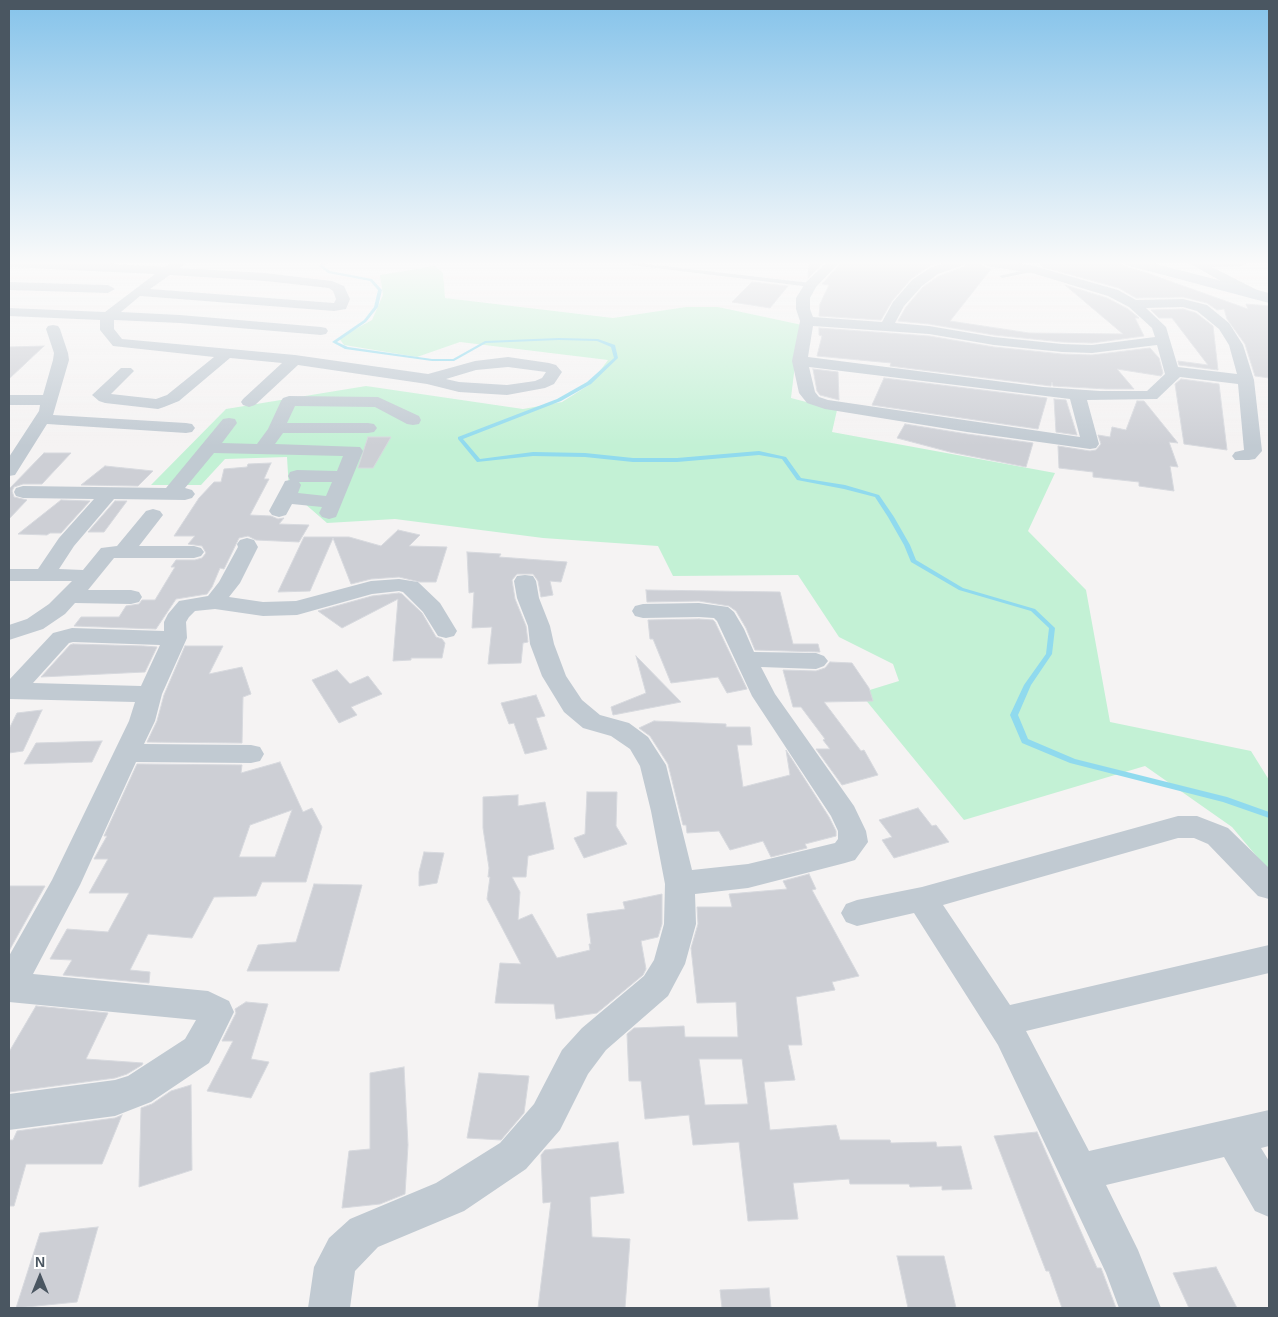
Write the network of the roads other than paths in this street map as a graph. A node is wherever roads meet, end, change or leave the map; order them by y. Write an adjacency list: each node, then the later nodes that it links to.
1 (59, 323): 10 (street)
2 (107, 323): 13 (street)
3 (224, 323): 11 (street)
4 (808, 323): 17 (street)
5 (847, 323): 8 (street)
6 (1155, 323): 12 (street)
7 (1221, 323): 21 (street)
8 (887, 326): 12 (street)
9 (36, 329): 10 (street)
10 (53, 329): 24 (street)
11 (321, 331)
12 (1162, 340): 19 (street)
13 (118, 343): 14 (street); 18 (street)
14 (160, 348): 15 (street); 18 (street)
15 (226, 354): 16 (street); 18 (street)
16 (296, 360): 20 (street); 25 (street)
17 (800, 361): 22 (street); 22 (street)
18 (126, 371)
19 (1172, 371): 21 (street); 22 (street)
20 (428, 379): 20 (street)
21 (1246, 380): 34 (street)
22 (1077, 394)
23 (9, 400): 24 (street)
24 (49, 400): 26 (street)
25 (249, 402)
26 (41, 420): 29 (street); 35 (street)
27 (413, 420): 30 (street)
28 (229, 423): 32 (street)
29 (186, 428)
30 (276, 428): 31 (street); 33 (street)
31 (368, 428)
32 (210, 448): 33 (street); 38 (street)
33 (262, 449): 37 (street)
34 (1241, 456)
35 (9, 471)
36 (297, 476): 37 (street)
37 (344, 477): 40 (street)
38 (108, 494): 39 (street); 46 (street)
39 (14, 495)
40 (279, 511)
41 (154, 515): 43 (street)
42 (247, 544): 51 (street)
43 (124, 551): 44 (street); 49 (street)
44 (194, 552)
45 (9, 575): 46 (street)
46 (44, 575): 47 (street)
47 (77, 576)
48 (525, 581): 62 (street)
49 (70, 596): 50 (street); 54 (street)
50 (131, 597)
51 (215, 602): 53 (street); 55 (street)
52 (643, 611): 56 (street)
53 (446, 631)
54 (9, 633)
55 (175, 638): 58 (street); 59 (street)
56 (744, 659): 57 (street); 62 (street)
57 (816, 661)
58 (10, 691): 59 (street)
59 (150, 694): 60 (street)
60 (127, 753): 61 (street); 67 (street)
61 (251, 754)
62 (680, 884): 74 (street)
63 (1269, 887): 64 (street)
64 (922, 899): 65 (street); 68 (street)
65 (857, 913)
66 (1269, 959): 68 (street)
67 (9, 986): 69 (street)
68 (1002, 1023): 72 (street)
69 (9, 1112)
70 (1269, 1128): 71 (street)
71 (1233, 1137): 72 (street); 73 (street)
72 (1079, 1172): 75 (street)
73 (1269, 1197)
74 (329, 1308)
75 (1140, 1308)

